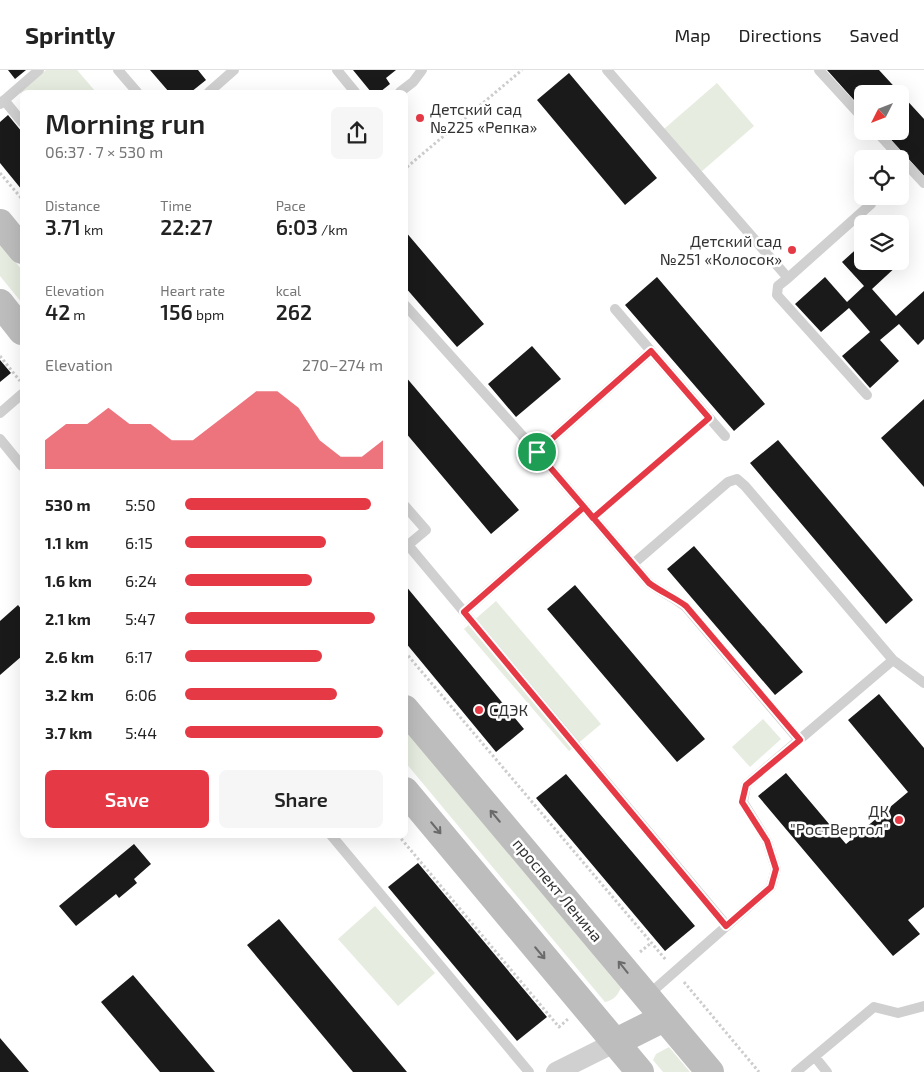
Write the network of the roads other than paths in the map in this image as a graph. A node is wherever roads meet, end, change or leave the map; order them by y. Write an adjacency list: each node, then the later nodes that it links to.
1 (39, 70): 12 (lane)
2 (118, 70): 8 (lane)
3 (234, 70): 9 (lane)
4 (337, 70): 10 (lane)
5 (422, 70): 11 (lane)
6 (607, 70): 20 (lane)
7 (819, 70): 13 (lane)
8 (135, 90)
9 (211, 90)
10 (353, 90)
11 (403, 90)
12 (2, 102): 14 (lane)
13 (854, 108)
14 (20, 120)
15 (884, 140): 16 (lane)
16 (924, 183)
17 (870, 205): 20 (lane)
18 (0, 223): 19 (main road)
19 (20, 248)
20 (788, 278): 27 (lane)
21 (0, 303): 24 (main road)
22 (408, 308): 31 (lane)
23 (615, 309): 25 (lane)
24 (20, 328)
25 (651, 351): 29 (lane); 31 (lane)
26 (20, 396): 28 (lane)
27 (867, 396)
28 (0, 413)
29 (725, 436)
30 (0, 439): 32 (lane)
31 (537, 452): 33 (lane)
32 (20, 464)
33 (584, 507): 37 (lane); 38 (lane)
34 (408, 509): 35 (lane)
35 (408, 544)
36 (408, 548): 38 (lane)
37 (633, 564): 39 (lane); 42 (lane)
38 (464, 612): 45 (lane)
39 (893, 660): 40 (lane); 42 (lane)
40 (924, 683)
41 (408, 713): 46 (main road, проспект Ленина, one-way to 41)
42 (800, 740): 45 (lane)
43 (408, 795): 49 (main road, one-way to 49)
44 (334, 838): 51 (lane)
45 (726, 926): 46 (lane)
46 (646, 996): 48 (main road, проспект Ленина)
47 (924, 1006): 50 (lane)
48 (664, 1018): 49 (main road); 54 (main road, проспект Ленина)
49 (616, 1042): 52 (street); 53 (main road)
50 (815, 1057): 55 (lane); 56 (lane)
51 (529, 1072)
52 (556, 1072)
53 (640, 1072)
54 (710, 1072)
55 (796, 1072)
56 (828, 1072)

